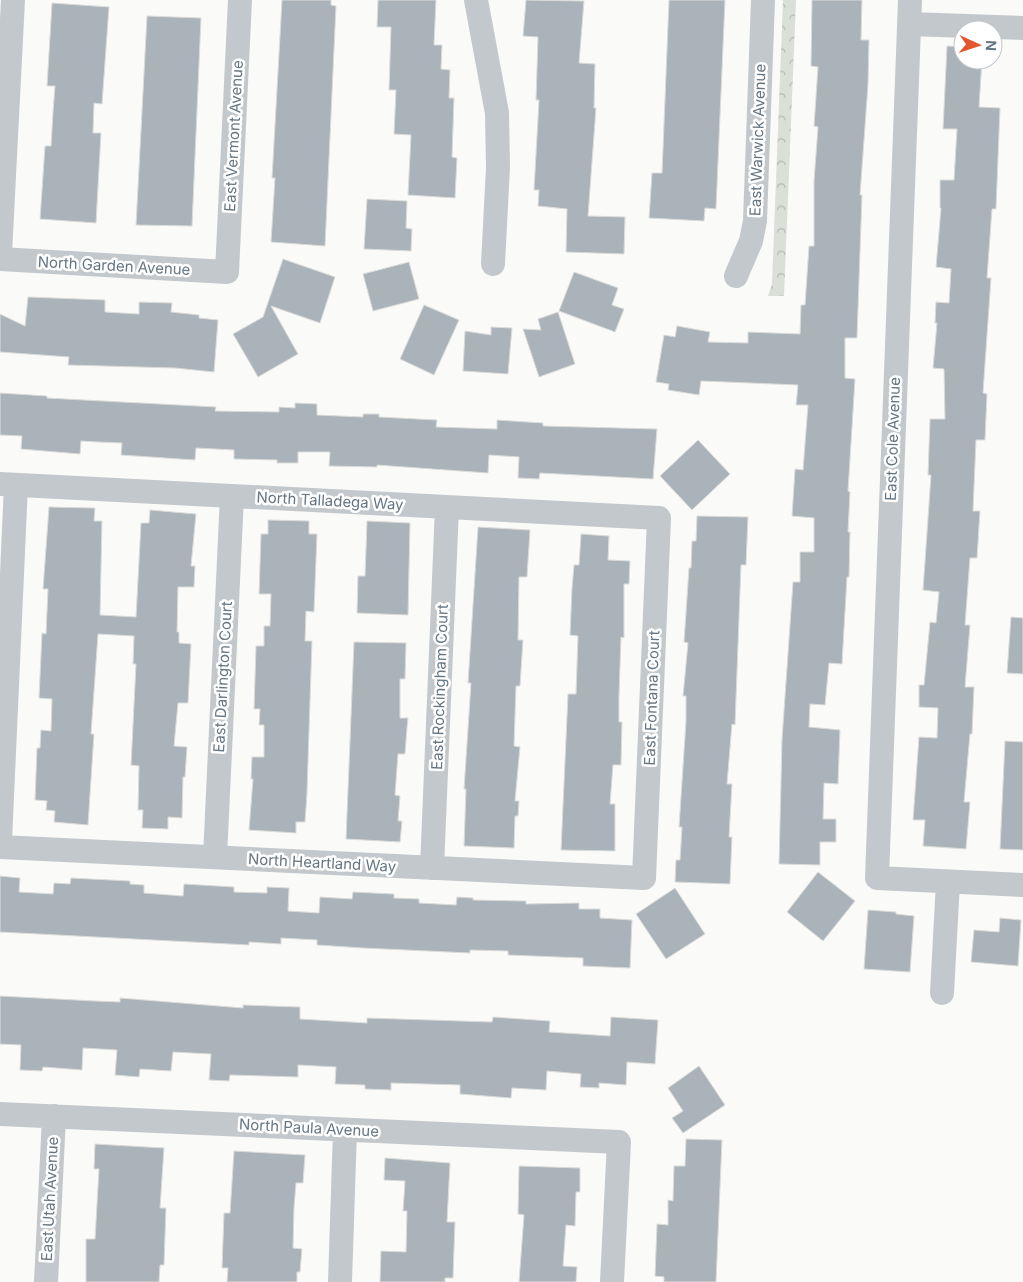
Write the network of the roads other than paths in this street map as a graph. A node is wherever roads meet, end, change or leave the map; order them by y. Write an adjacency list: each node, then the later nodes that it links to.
1 (13, 0): 8 (street)
2 (240, 0): 11 (street, East Vermont Avenue)
3 (476, 0): 10 (street)
4 (764, 0): 12 (street, East Warwick Avenue)
5 (910, 0): 6 (street, East Cole Avenue)
6 (909, 24): 7 (street); 22 (street, East Cole Avenue)
7 (1023, 28)
8 (0, 254)
9 (0, 259): 11 (street, North Garden Avenue)
10 (493, 264)
11 (227, 272)
12 (736, 276)
13 (8, 484): 14 (street, North Talladega Way); 17 (street)
14 (232, 496): 15 (street, North Talladega Way); 19 (street, East Darlington Court)
15 (447, 507): 16 (street, North Talladega Way); 20 (street, East Rockingham Court)
16 (659, 518): 21 (street, East Fontana Court)
17 (0, 840)
18 (0, 847): 19 (street, North Heartland Way)
19 (215, 858): 20 (street, North Heartland Way)
20 (432, 868): 21 (street, North Heartland Way)
21 (644, 878)
22 (948, 882): 23 (street); 24 (street)
23 (1023, 886)
24 (942, 993)
25 (0, 1114): 26 (street, North Paula Avenue)
26 (54, 1116): 27 (street, North Paula Avenue); 28 (street, East Utah Avenue)
27 (345, 1130): 29 (street); 30 (street, North Paula Avenue)
28 (46, 1282)
29 (340, 1282)
30 (612, 1282)

